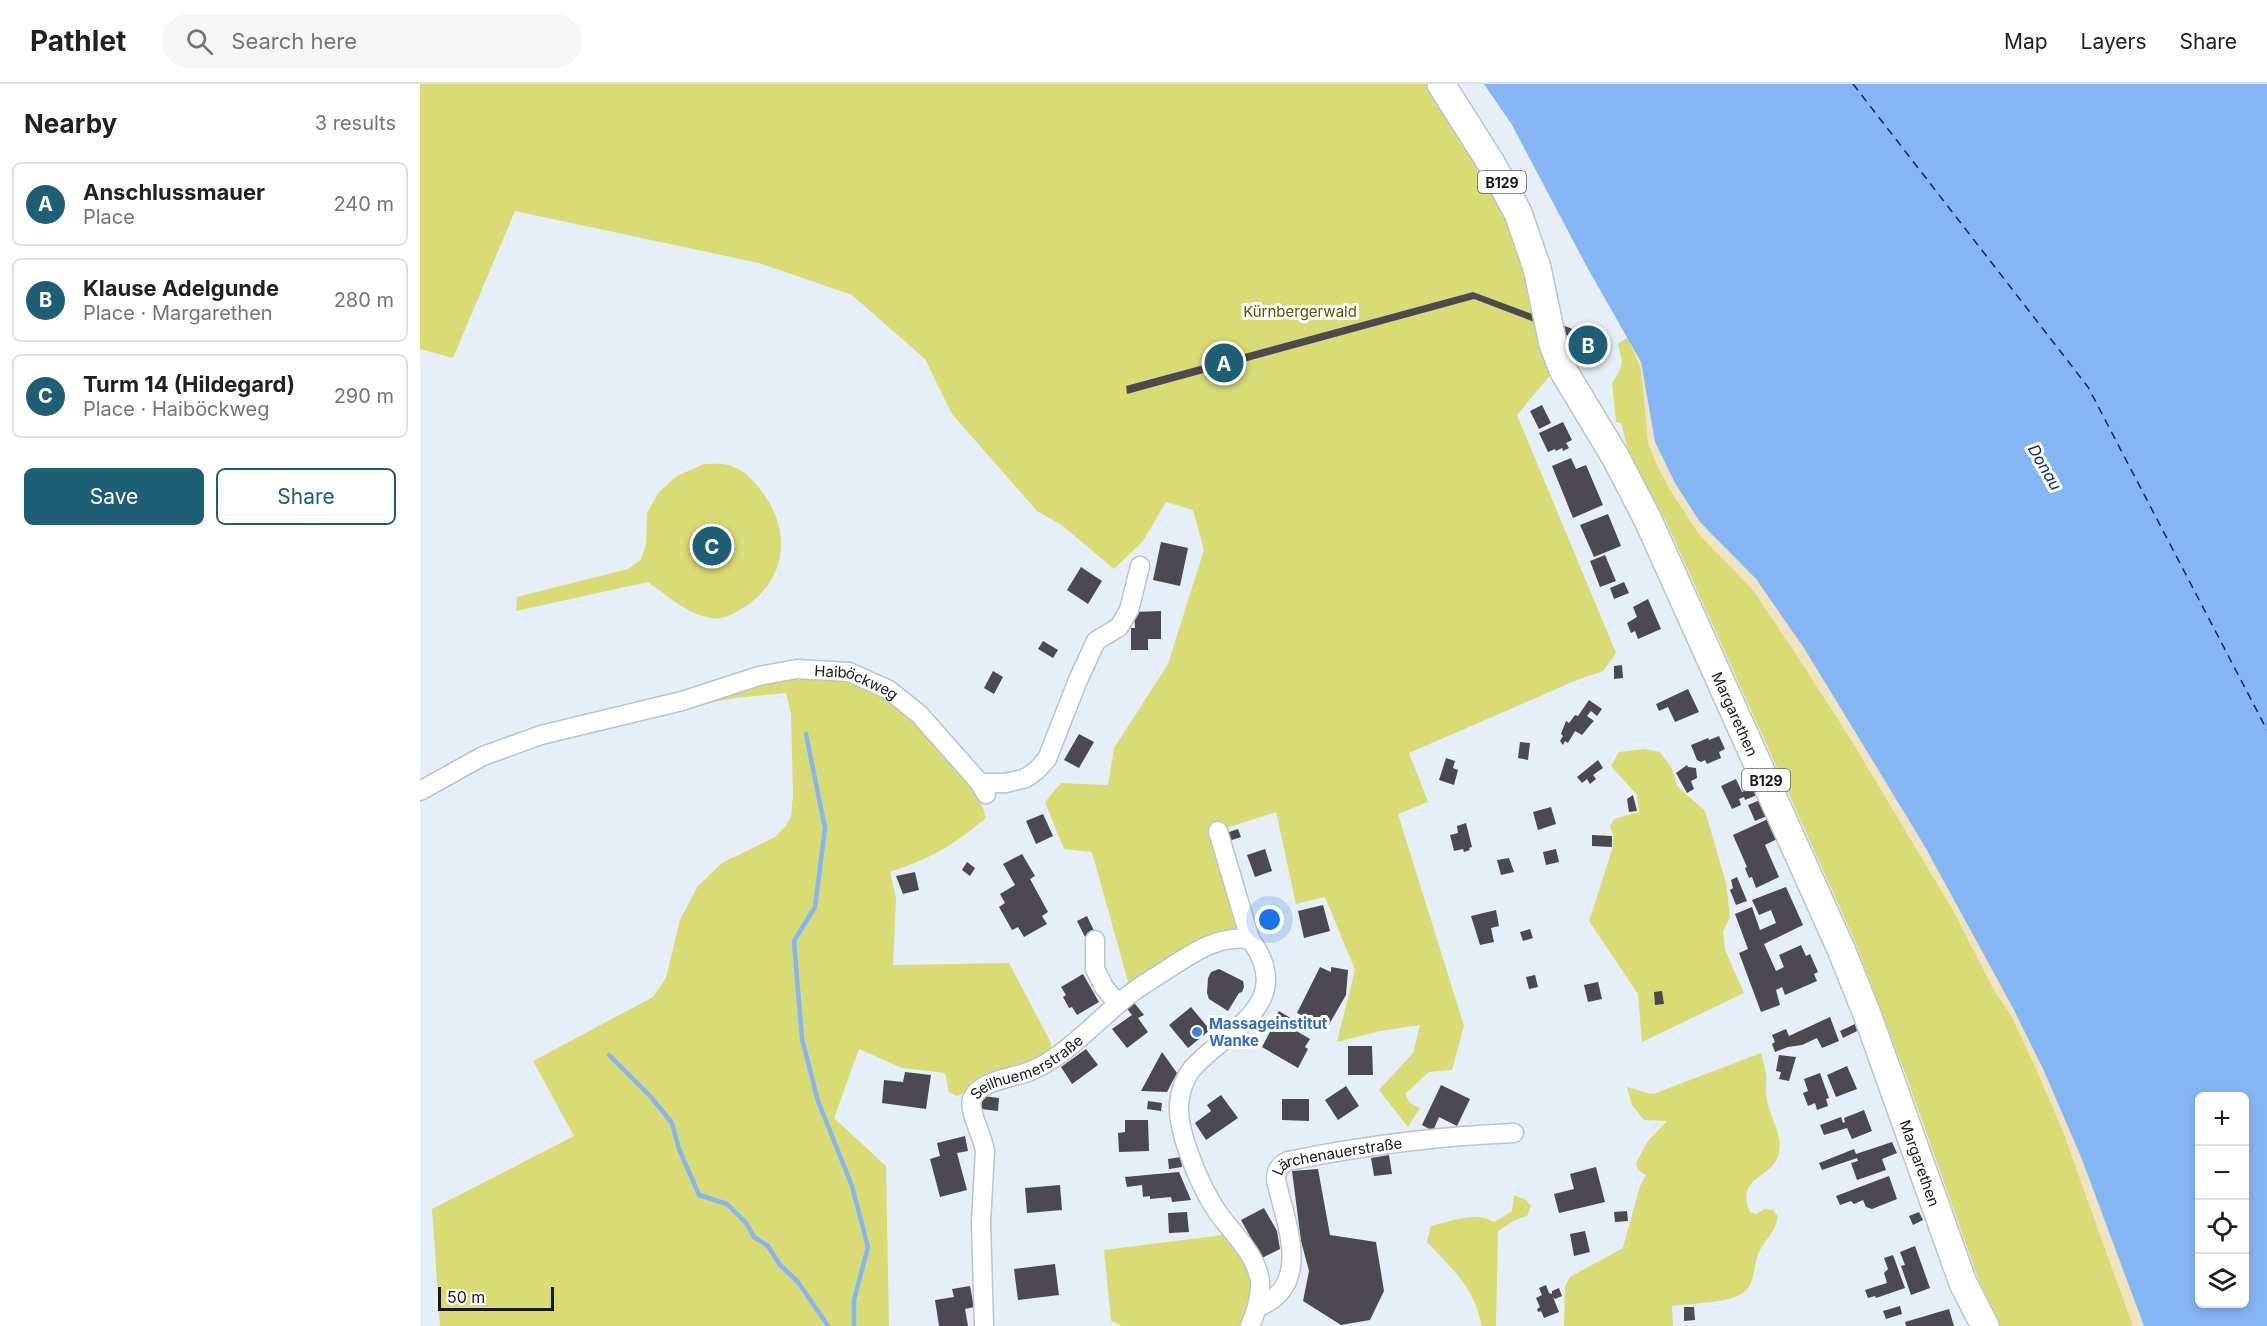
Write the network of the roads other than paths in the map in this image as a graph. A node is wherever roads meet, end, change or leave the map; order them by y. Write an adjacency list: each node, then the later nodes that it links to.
1 (1441, 84): 9 (main road, Margarethen / B129)
2 (1140, 566): 3 (street, Haiböckweg)
3 (420, 791)
4 (1218, 831): 5 (street)
5 (1250, 939): 7 (street, Seilhuemerstraße); 10 (street, Lärchenauerstraße)
6 (1095, 940): 7 (street)
7 (1118, 1004): 11 (street, Seilhuemerstraße)
8 (1514, 1133): 10 (street, Lärchenauerstraße)
9 (1963, 1283): 13 (main road, Margarethen / B129); 14 (main road, Margarethen / B129)
10 (1258, 1307): 12 (street, Lärchenauerstraße)
11 (984, 1326)
12 (1250, 1326)
13 (1972, 1326)
14 (1984, 1326)

